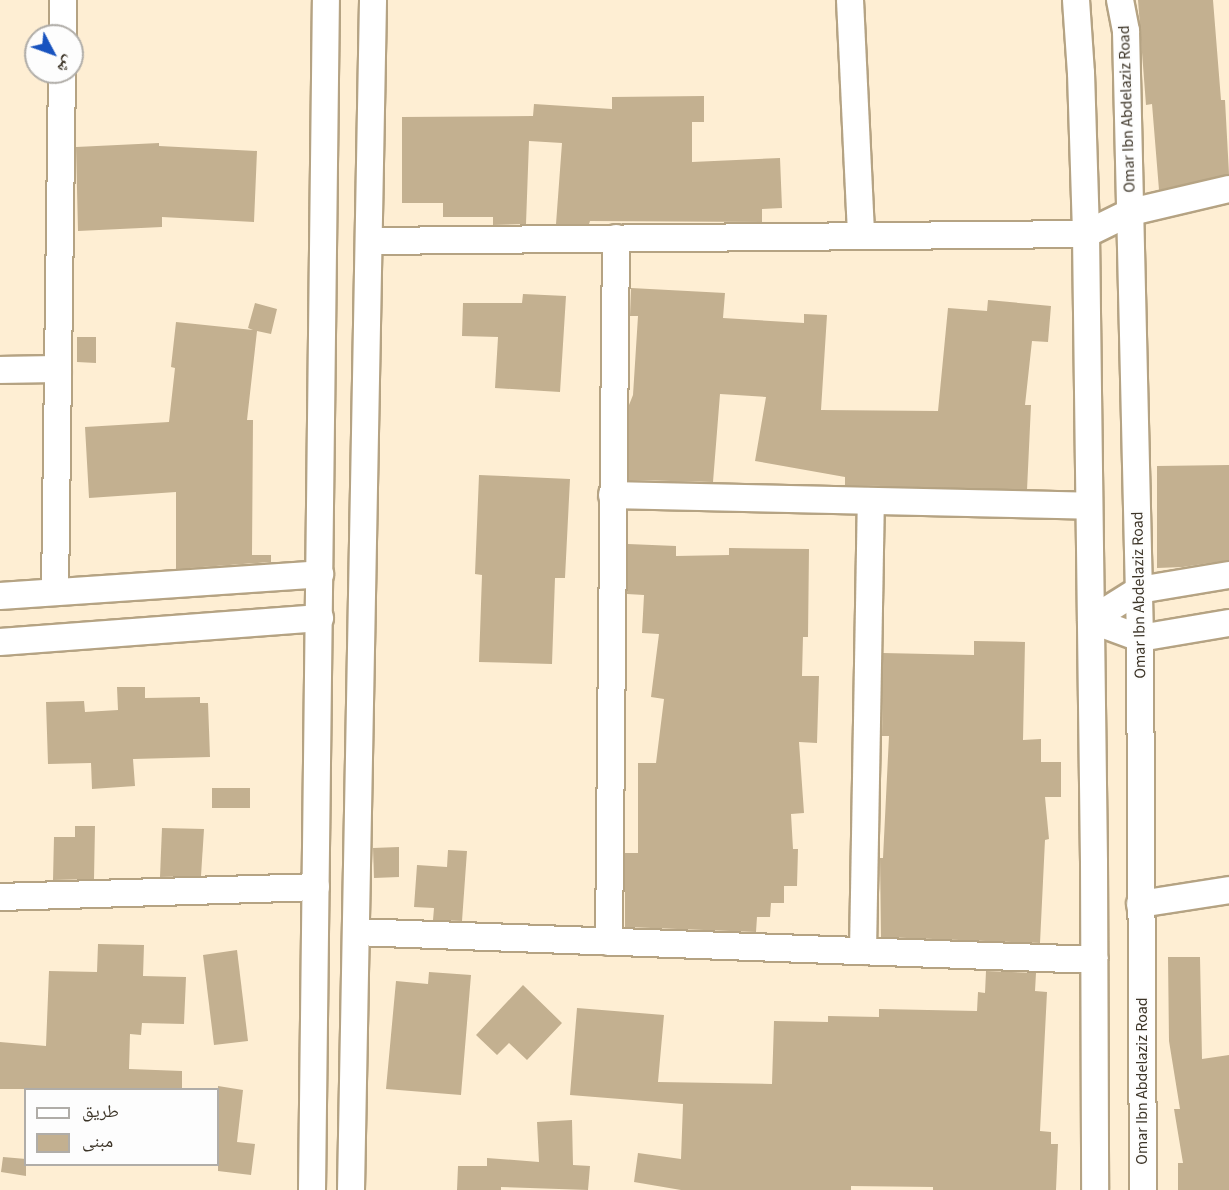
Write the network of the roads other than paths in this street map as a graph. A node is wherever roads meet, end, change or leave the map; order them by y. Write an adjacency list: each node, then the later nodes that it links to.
1 (63, 0): 7 (street)
2 (326, 0): 20 (street)
3 (374, 0): 14 (street)
4 (850, 0): 12 (street)
5 (1076, 0): 11 (street)
6 (1120, 0): 10 (street, Omar Ibn Abdelaziz Road)
7 (63, 24)
8 (62, 84): 15 (street)
9 (1229, 189): 10 (street)
10 (1131, 212): 11 (street); 22 (street, Omar Ibn Abdelaziz Road)
11 (1086, 234): 12 (street); 19 (street)
12 (861, 236): 13 (street)
13 (616, 238): 14 (street); 17 (street)
14 (369, 241): 34 (street)
15 (58, 369): 16 (street); 23 (street)
16 (0, 370)
17 (612, 495): 18 (street); 35 (street)
18 (871, 501): 19 (street); 36 (street)
19 (1089, 506): 26 (street)
20 (320, 574): 23 (street); 25 (street)
21 (1229, 574): 22 (street)
22 (1139, 590): 26 (street); 28 (street, Omar Ibn Abdelaziz Road)
23 (55, 592): 24 (street)
24 (0, 596)
25 (320, 618): 29 (street); 30 (street)
26 (1091, 621): 28 (street); 37 (street)
27 (1229, 623): 28 (street)
28 (1140, 638): 33 (street, Omar Ibn Abdelaziz Road)
29 (0, 642)
30 (316, 887): 32 (street); 38 (street)
31 (1229, 890): 33 (street)
32 (0, 897)
33 (1140, 904): 41 (street, Omar Ibn Abdelaziz Road)
34 (356, 932): 35 (street); 39 (street)
35 (609, 942): 36 (street)
36 (862, 951): 37 (street)
37 (1094, 960): 40 (street)
38 (312, 1190)
39 (351, 1190)
40 (1095, 1190)
41 (1143, 1190)

